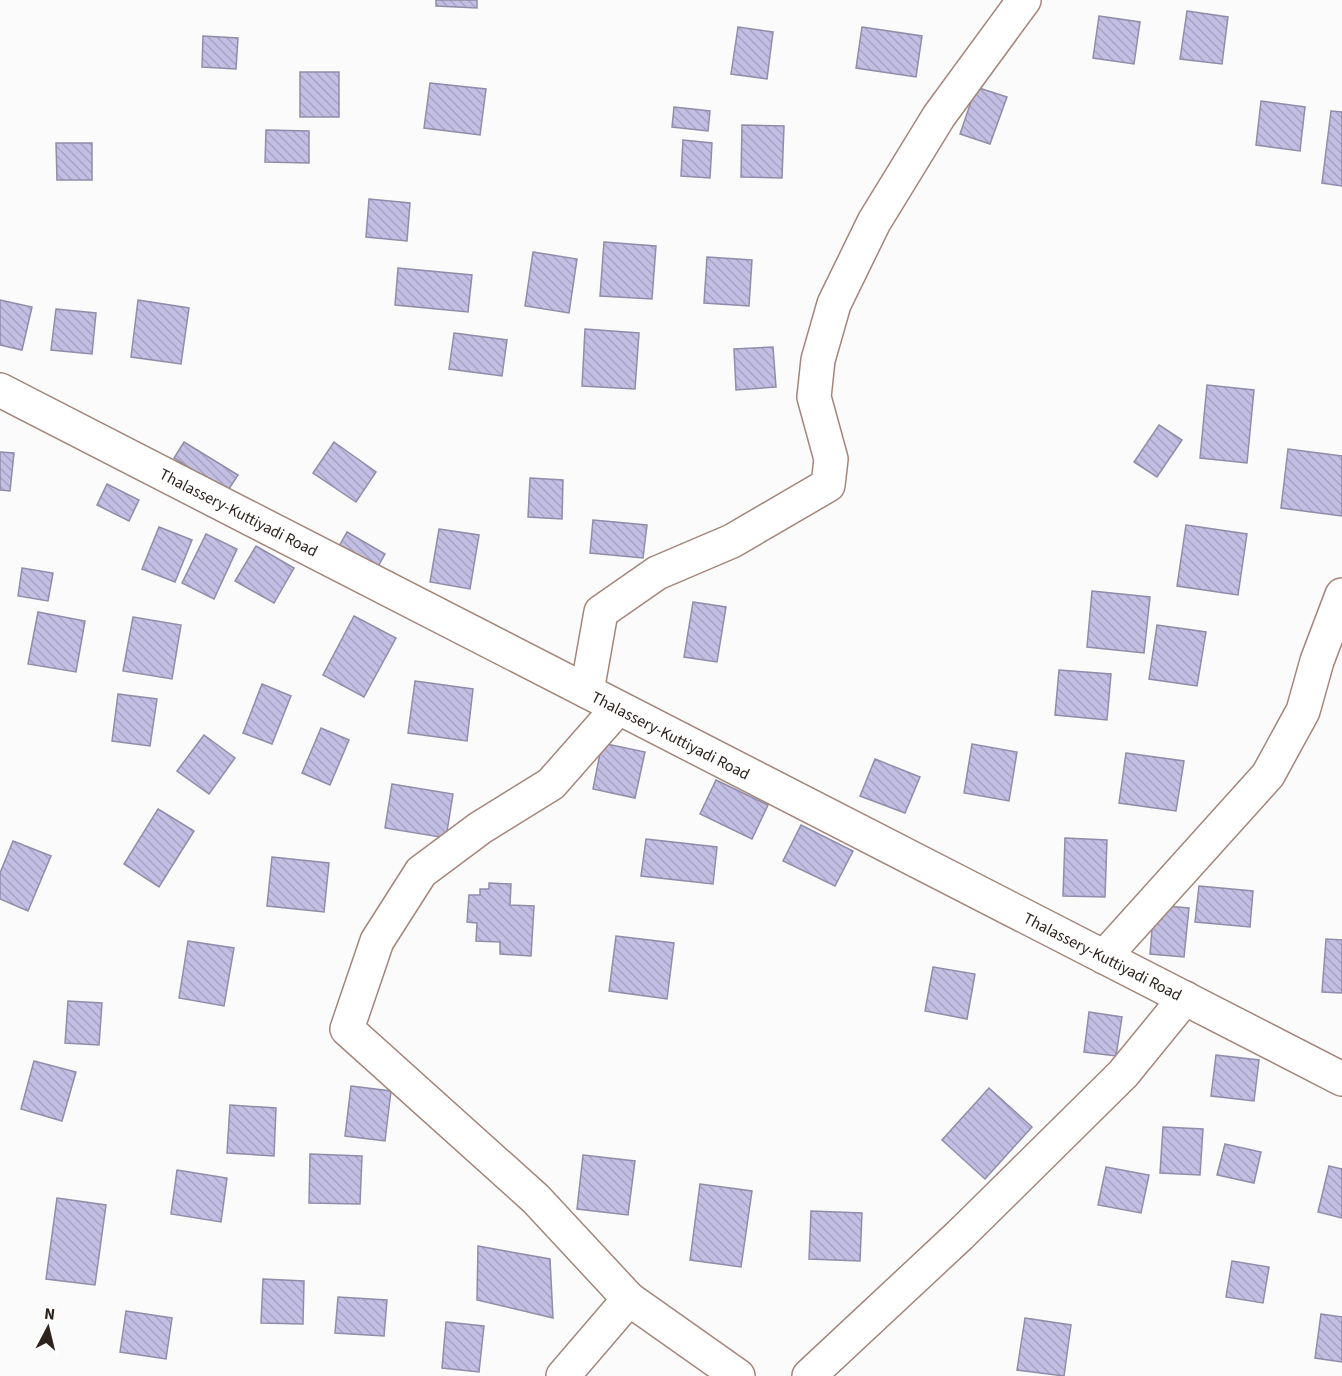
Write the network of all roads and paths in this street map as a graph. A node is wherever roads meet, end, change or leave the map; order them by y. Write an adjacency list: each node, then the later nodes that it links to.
1 (1024, 0): 4 (street)
2 (0, 390): 4 (street, Thalassery-Kuttiyadi Road)
3 (1342, 595): 6 (street)
4 (586, 691): 5 (street, Thalassery-Kuttiyadi Road)
5 (618, 708): 6 (street, Thalassery-Kuttiyadi Road); 9 (street)
6 (1104, 957): 7 (street, Thalassery-Kuttiyadi Road)
7 (1185, 998): 8 (street, Thalassery-Kuttiyadi Road); 12 (street)
8 (1342, 1079)
9 (628, 1299): 10 (street); 11 (street)
10 (563, 1376)
11 (738, 1376)
12 (809, 1376)

